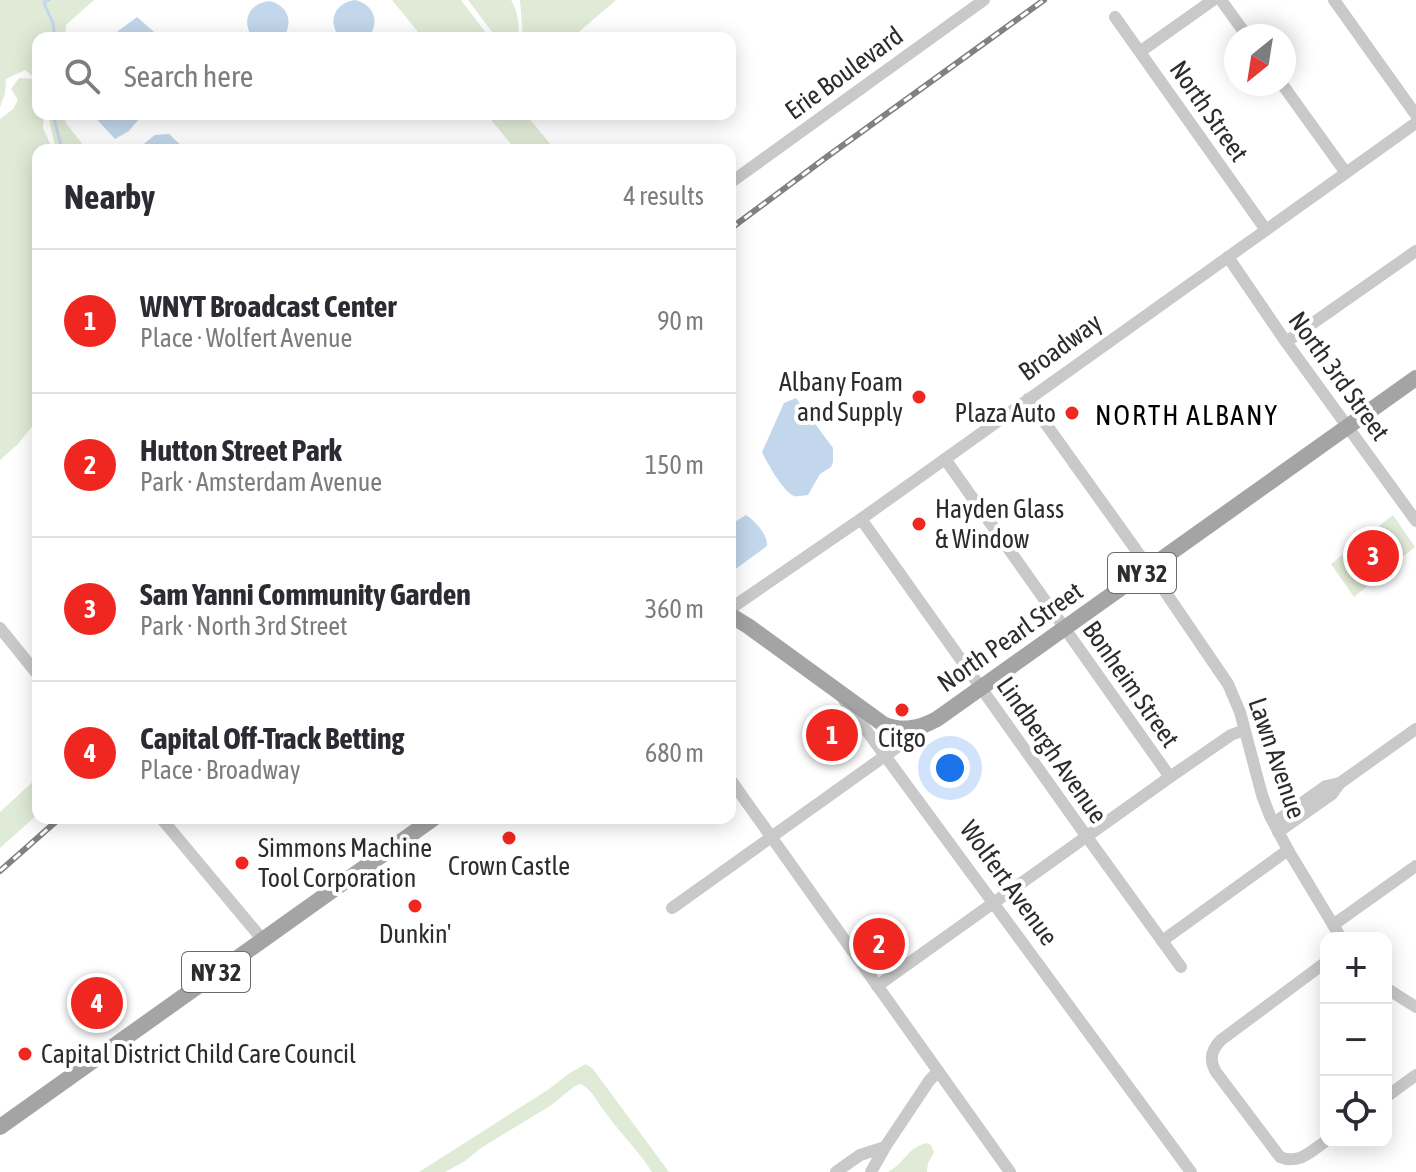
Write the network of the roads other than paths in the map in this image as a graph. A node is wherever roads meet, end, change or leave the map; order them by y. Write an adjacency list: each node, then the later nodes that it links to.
1 (984, 0): 12 (street, Erie Boulevard)
2 (1213, 0): 7 (street)
3 (1221, 0): 6 (street)
4 (1334, 0): 9 (street)
5 (1115, 17): 7 (street, North Street)
6 (1238, 24)
7 (1141, 51): 13 (street, North Street)
8 (1291, 96): 11 (street)
9 (1416, 115)
10 (1416, 123): 11 (street, Broadway)
11 (1346, 173): 13 (street, Broadway)
12 (736, 179)
13 (1266, 230): 15 (street, Broadway)
14 (1416, 251): 16 (street)
15 (1228, 257): 16 (street, North 3rd Street); 18 (street, Broadway)
16 (1286, 342): 19 (street, North 3rd Street)
17 (1416, 378): 19 (main road, North Pearl Street / NY 32)
18 (1028, 399): 20 (street, Broadway); 23 (street, Lawn Avenue)
19 (1348, 426): 22 (street, North 3rd Street); 23 (main road, North Pearl Street / NY 32)
20 (945, 459): 21 (street, Broadway); 27 (street, Bonheim Street)
21 (861, 519): 24 (street, Broadway); 29 (street, Lindbergh Avenue)
22 (1416, 521)
23 (1149, 568): 27 (main road, North Pearl Street / NY 32); 33 (street, Lawn Avenue)
24 (736, 605)
25 (736, 619): 30 (main road, Wolfert Avenue / NY 32)
26 (0, 628): 28 (street)
27 (1065, 628): 29 (main road, North Pearl Street / NY 32); 35 (street, Bonheim Street)
28 (32, 668)
29 (981, 688): 31 (main road, North Pearl Street / NY 32); 41 (street, Lindbergh Avenue)
30 (838, 691): 31 (main road, NY 32); 34 (street, Wolfert Avenue)
31 (937, 719): 34 (street, North Pearl Street)
32 (1416, 729): 39 (street)
33 (1244, 730): 35 (street); 39 (street, Lawn Avenue)
34 (886, 756): 40 (street, North Pearl Street); 44 (street, Wolfert Avenue)
35 (1170, 777): 41 (street)
36 (736, 787): 40 (street)
37 (166, 824): 48 (street)
38 (425, 824): 48 (main road, NY 32)
39 (1276, 828): 42 (street, Lawn Avenue)
40 (772, 837): 45 (street, North Pearl Street); 52 (street)
41 (1087, 837): 44 (street); 49 (street, Lindbergh Avenue)
42 (1288, 850): 46 (street, Lawn Avenue); 49 (street)
43 (1416, 866): 46 (street)
44 (994, 903): 52 (street); 61 (street, Wolfert Avenue)
45 (672, 908)
46 (1333, 925): 47 (street, Lawn Avenue)
47 (1337, 932)
48 (262, 939): 58 (main road, NY 32)
49 (1162, 941): 51 (street, Lindbergh Avenue)
50 (1320, 966): 59 (street)
51 (1181, 967)
52 (877, 986): 55 (street)
53 (1392, 992): 54 (street)
54 (1416, 1007)
55 (938, 1071): 60 (street); 64 (street)
56 (1416, 1075): 57 (street)
57 (1392, 1093)
58 (0, 1127)
59 (1320, 1145)
60 (885, 1147): 62 (street); 63 (street)
61 (1189, 1171)
62 (836, 1172)
63 (871, 1172)
64 (1010, 1172)

